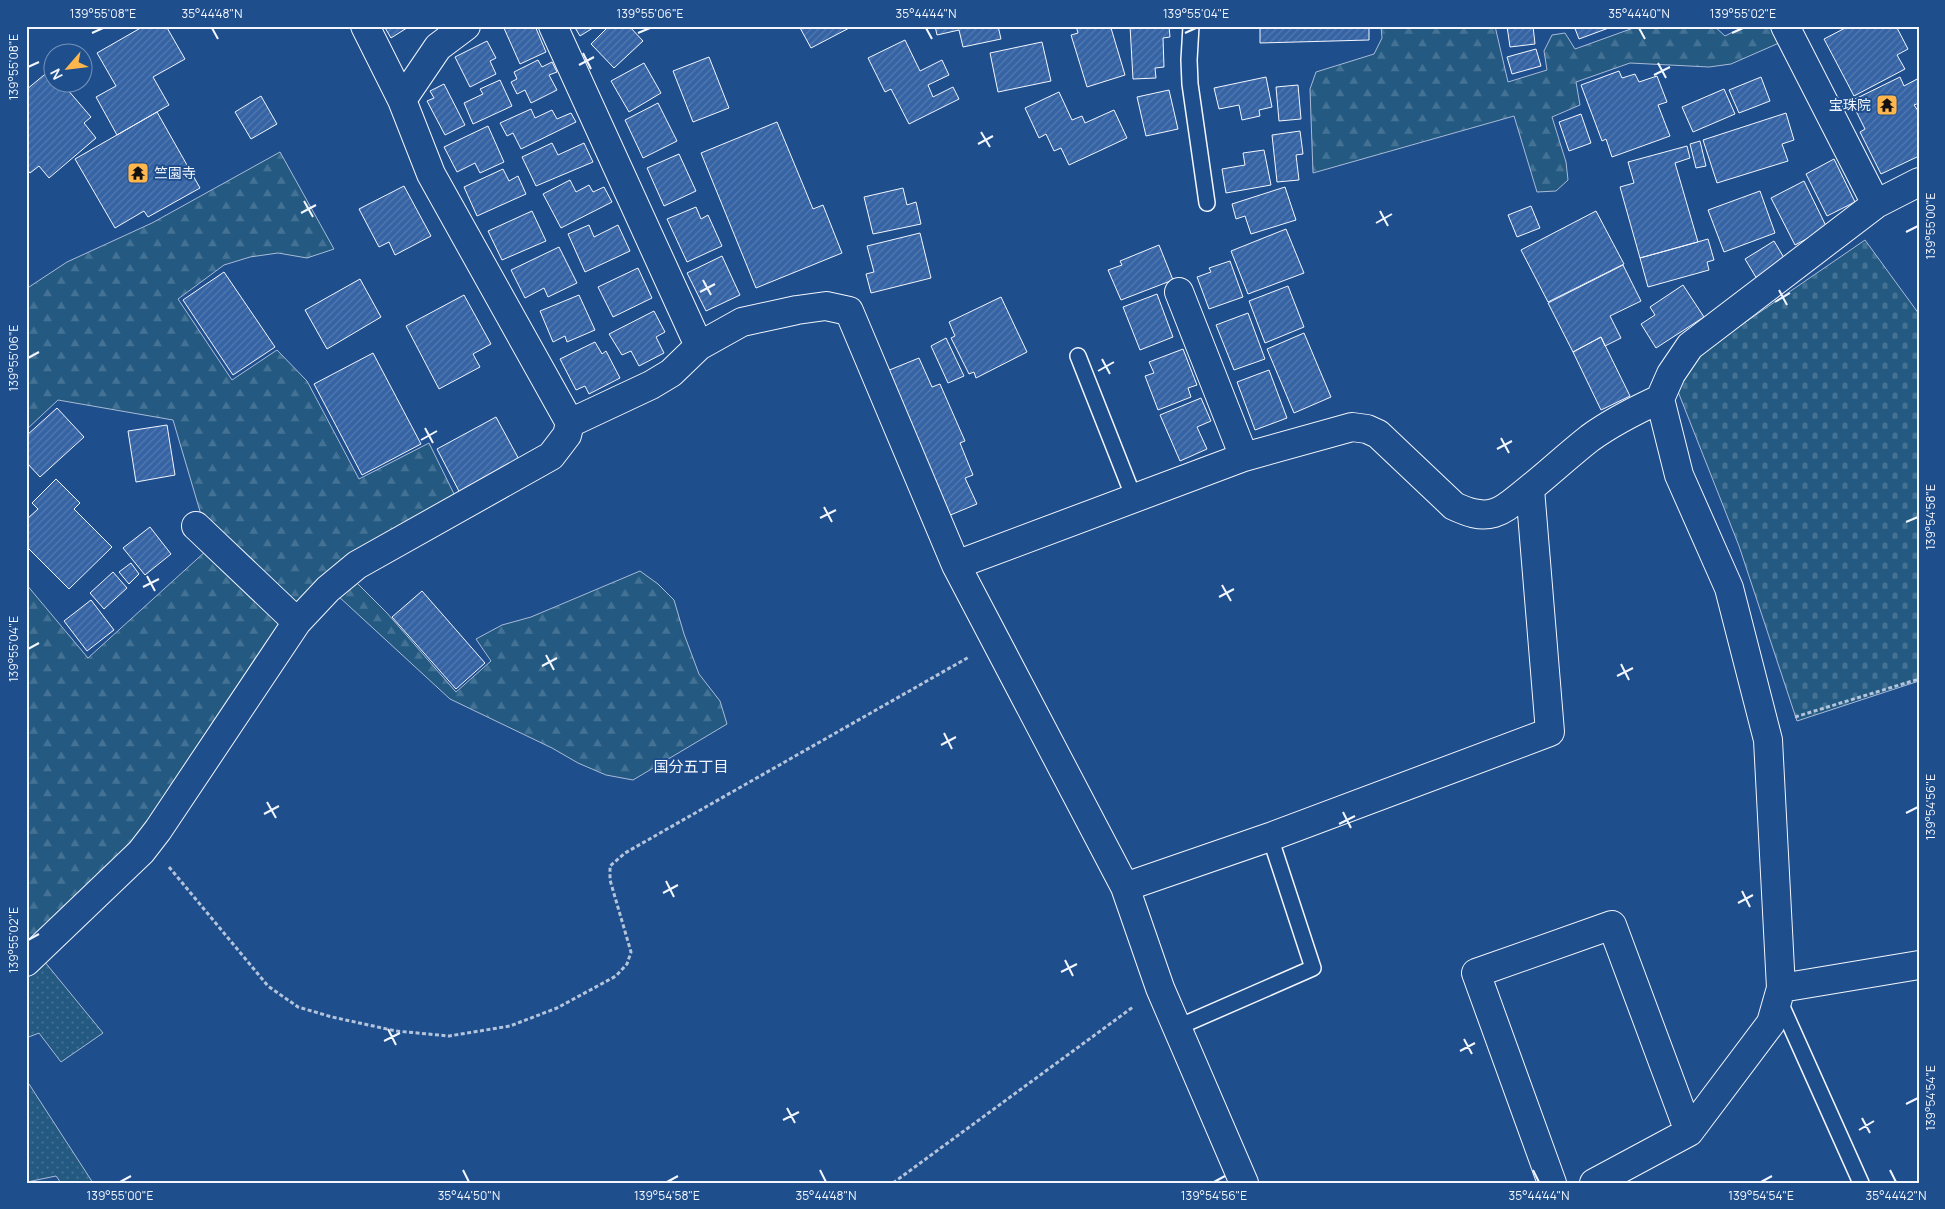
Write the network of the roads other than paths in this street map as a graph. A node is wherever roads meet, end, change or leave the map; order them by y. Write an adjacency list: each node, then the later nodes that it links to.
1 (366, 26): 6 (street)
2 (466, 26): 6 (street)
3 (553, 26): 11 (street)
4 (1191, 26): 8 (lane)
5 (1785, 26): 9 (street)
6 (402, 100): 14 (street)
7 (1919, 182): 9 (street)
8 (1207, 203)
9 (1876, 204): 13 (street)
10 (1179, 292): 15 (street)
11 (699, 346): 14 (street); 19 (street)
12 (1078, 356): 17 (lane)
13 (1660, 399): 16 (street); 25 (street)
14 (570, 423): 20 (street)
15 (1244, 457): 16 (street); 17 (street)
16 (1530, 489): 21 (street)
17 (1134, 498): 19 (street)
18 (196, 526): 20 (street)
19 (956, 565): 22 (street)
20 (297, 622): 23 (street)
21 (1270, 837): 22 (street); 26 (lane)
22 (1125, 887): 26 (street)
23 (26, 962)
24 (1919, 965): 25 (street)
25 (1779, 993): 27 (street); 31 (lane)
26 (1176, 1028): 28 (street)
27 (1689, 1132): 29 (street); 30 (street)
28 (1244, 1183)
29 (1552, 1183)
30 (1594, 1183)
31 (1861, 1183)

